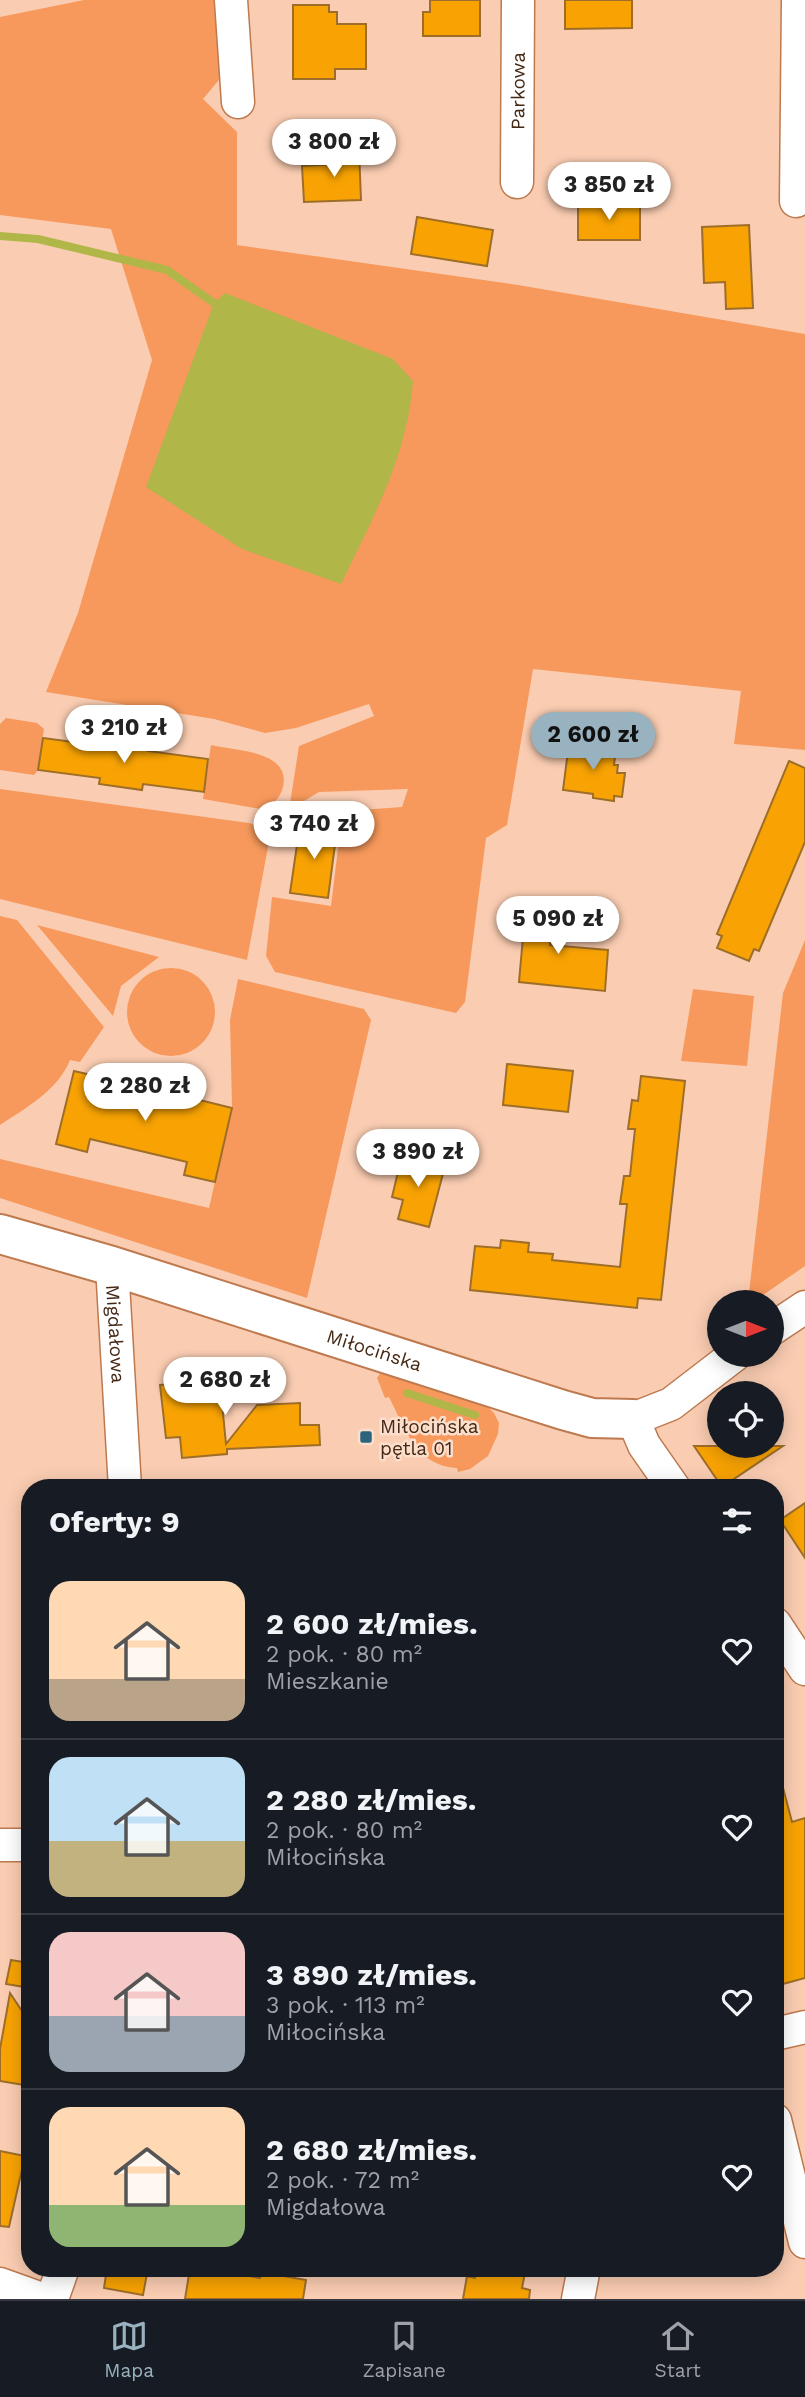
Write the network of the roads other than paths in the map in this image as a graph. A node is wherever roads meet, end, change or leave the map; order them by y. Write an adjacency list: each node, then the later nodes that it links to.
1 (231, 0): 4 (street)
2 (518, 0): 5 (street, Parkowa)
3 (798, 0): 6 (street)
4 (238, 102)
5 (517, 182)
6 (796, 201)
7 (0, 1234): 8 (street, Miłocińska)
8 (112, 1266): 12 (street, Miłocińska); 13 (street, Migdałowa)
9 (805, 1307): 10 (street)
10 (784, 1321)
11 (719, 1367): 12 (street, Miłocińska)
12 (633, 1419): 14 (street)
13 (124, 1479)
14 (668, 1479)
15 (784, 1638): 16 (street)
16 (805, 1669)
17 (21, 1844): 18 (street)
18 (0, 1845)
19 (805, 2028): 20 (street)
20 (784, 2032)
21 (784, 2157): 22 (street)
22 (805, 2242)
23 (60, 2277): 27 (street)
24 (582, 2277): 28 (street)
25 (0, 2284): 26 (street)
26 (42, 2299)
27 (52, 2299)
28 (578, 2299)

